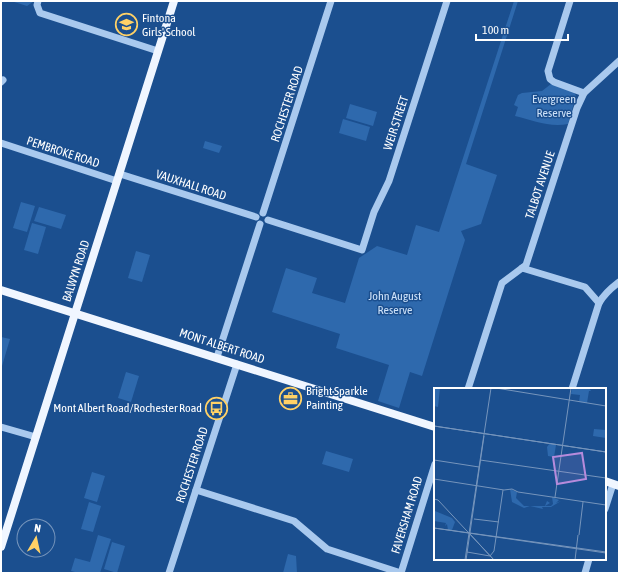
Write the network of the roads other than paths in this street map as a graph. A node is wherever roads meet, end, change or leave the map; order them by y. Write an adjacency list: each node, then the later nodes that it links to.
1 (174, 1): 6 (main road, BALWYN ROAD)
2 (331, 1): 11 (street, ROCHESTER ROAD)
3 (447, 1): 13 (street, WEIR STREET)
4 (570, 1): 8 (street)
5 (38, 3): 6 (street)
6 (158, 51): 10 (main road, BALWYN ROAD)
7 (619, 61): 8 (street)
8 (584, 93): 15 (street, TALBOT AVENUE)
9 (1, 143): 10 (street, PEMBROKE ROAD)
10 (118, 177): 12 (street, VAUXHALL ROAD); 19 (main road, BALWYN ROAD)
11 (263, 213): 12 (street); 13 (street)
12 (256, 217): 14 (street)
13 (268, 220): 14 (street)
14 (260, 224): 20 (street)
15 (522, 268): 18 (street); 22 (street, TALBOT AVENUE)
16 (619, 282): 18 (street)
17 (1, 290): 19 (main road, MONT ALBERT ROAD)
18 (599, 303): 23 (street)
19 (75, 313): 20 (main road, MONT ALBERT ROAD); 26 (main road, BALWYN ROAD)
20 (217, 357): 21 (main road, MONT ALBERT ROAD)
21 (237, 364): 25 (main road, MONT ALBERT ROAD); 29 (street, ROCHESTER ROAD)
22 (468, 388)
23 (572, 388)
24 (1, 427): 26 (street)
25 (434, 427)
26 (36, 437): 31 (main road, BALWYN ROAD)
27 (434, 467): 35 (street, FAVERSHAM ROAD)
28 (612, 483): 30 (street)
29 (196, 490): 34 (street, ROCHESTER ROAD); 35 (street)
30 (606, 505)
31 (3, 537): 32 (main road, BALWYN ROAD)
32 (1, 547)
33 (589, 560): 36 (street)
34 (170, 573)
35 (401, 573)
36 (586, 573)

